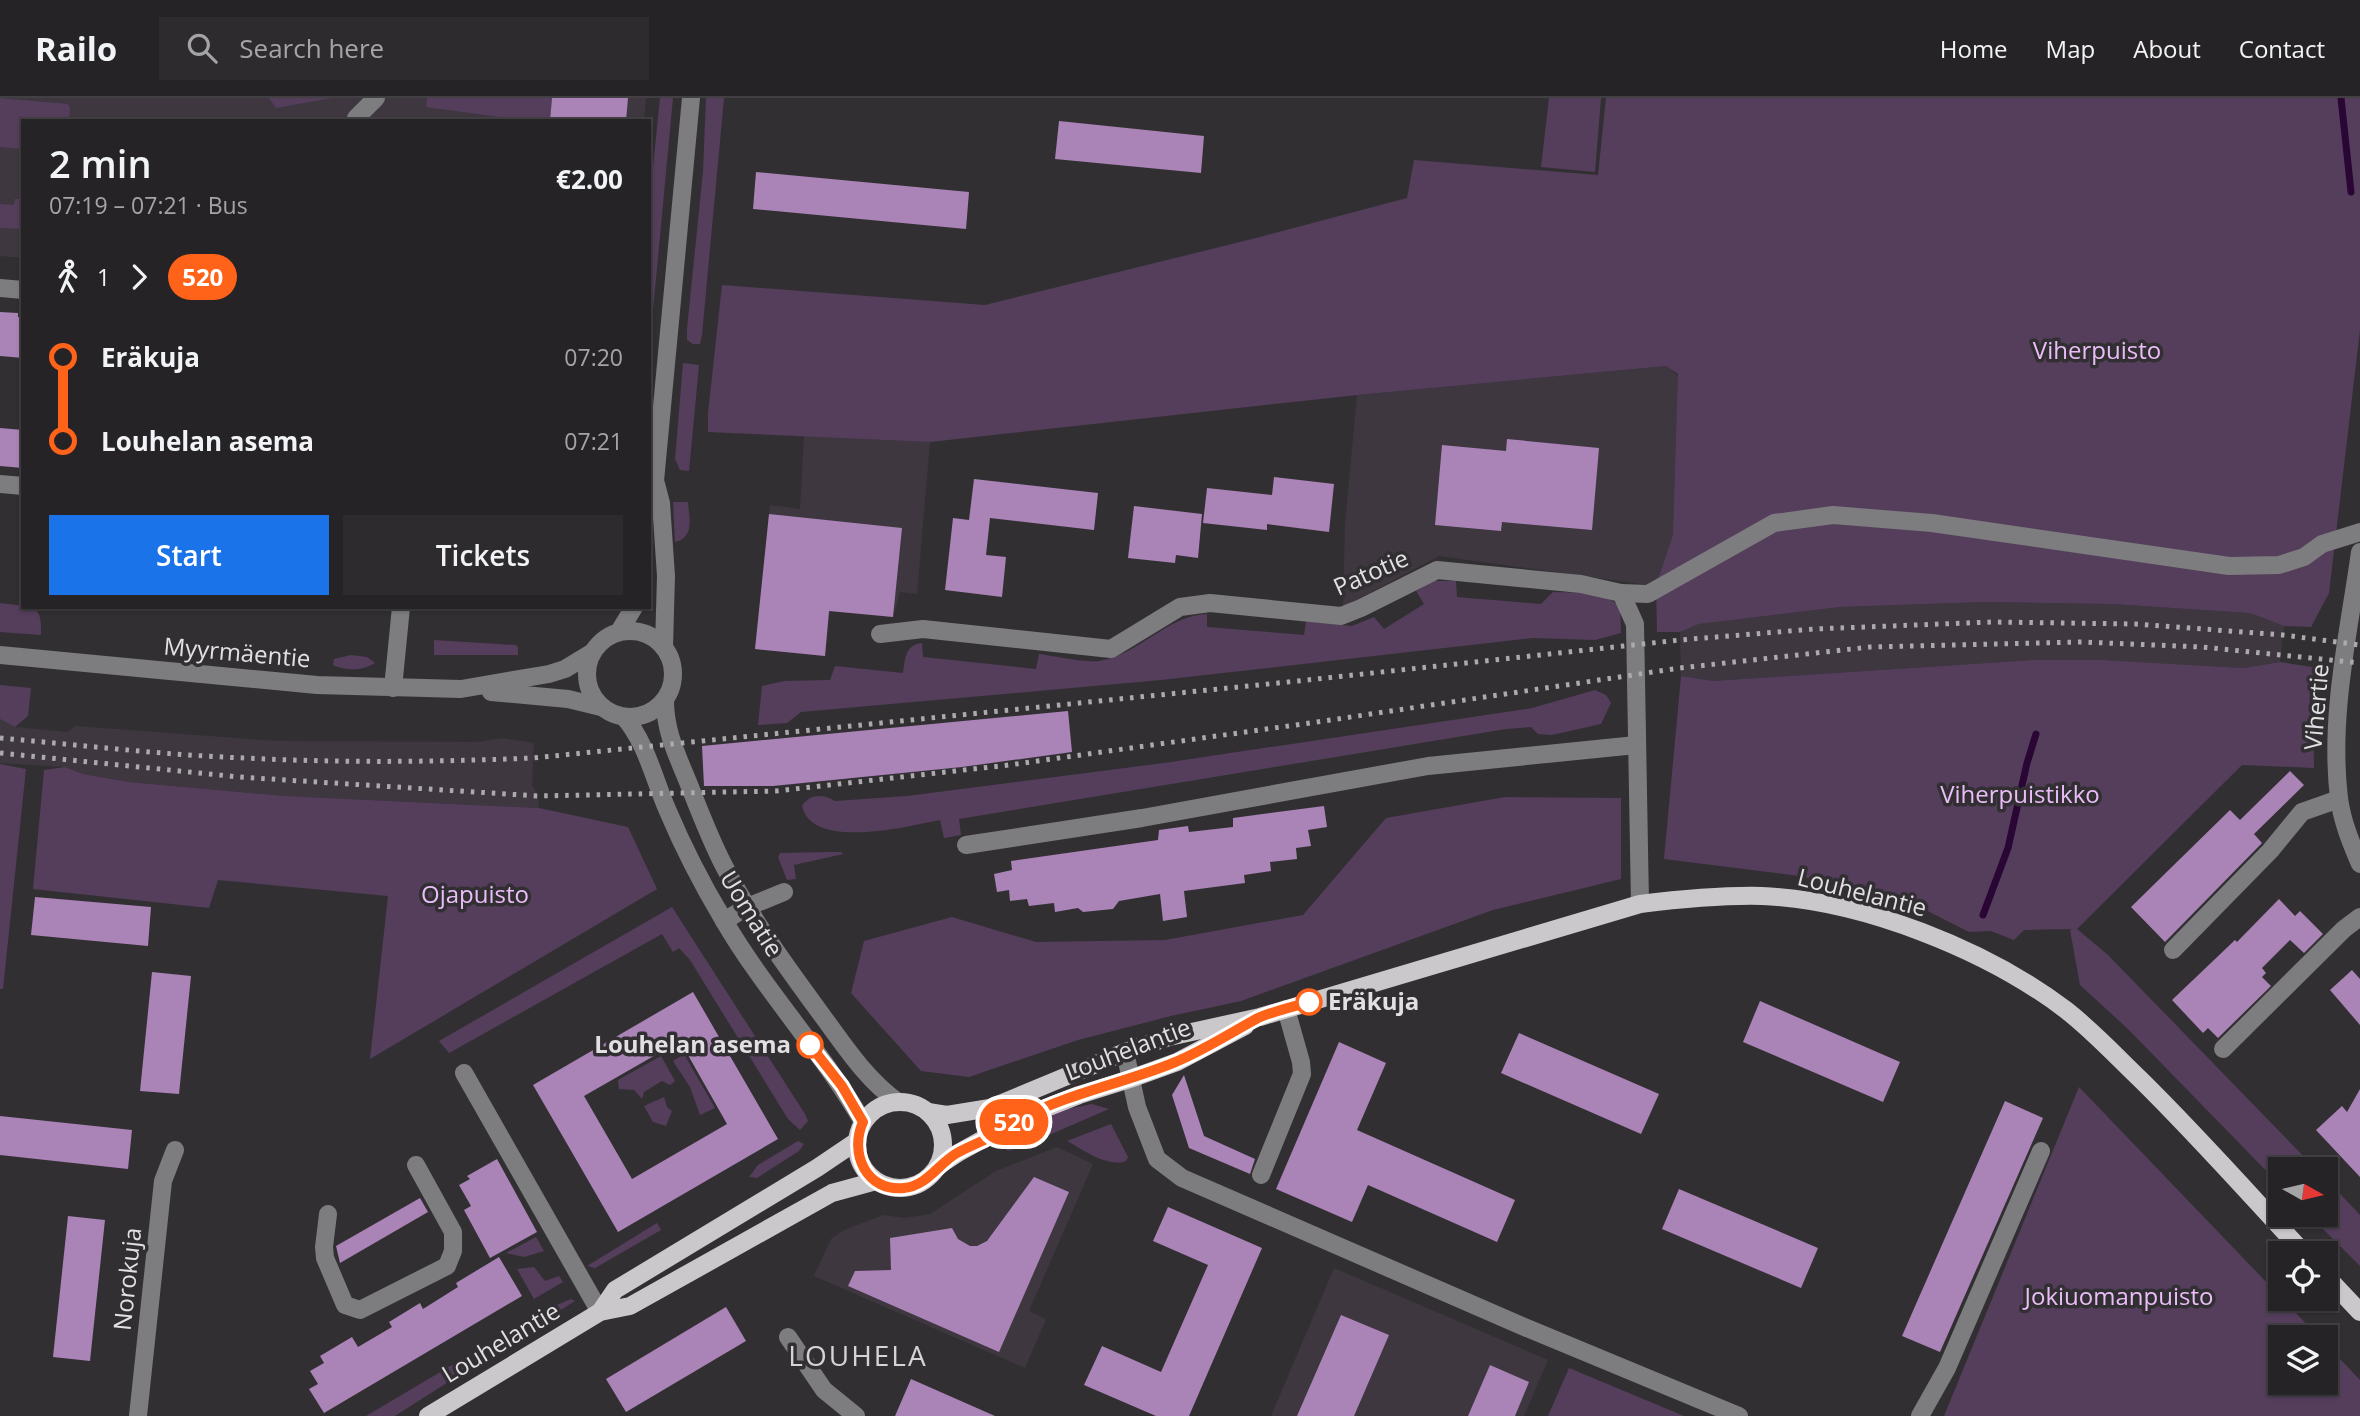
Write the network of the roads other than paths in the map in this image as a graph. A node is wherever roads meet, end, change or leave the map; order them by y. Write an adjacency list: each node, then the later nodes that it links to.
1 (376, 98): 3 (street)
2 (691, 98): 6 (street)
3 (356, 118)
4 (0, 288): 5 (street)
5 (21, 290)
6 (655, 481): 9 (street); 17 (street)
7 (0, 484): 8 (street)
8 (21, 486)
9 (651, 498)
10 (2360, 532): 12 (street, Patotie)
11 (2360, 552): 26 (street, Vihertie)
12 (1621, 593): 16 (street, Patotie); 25 (street)
13 (401, 609): 20 (street)
14 (633, 609): 15 (street)
15 (619, 632): 17 (street); 18 (street)
16 (880, 634)
17 (664, 647): 22 (street)
18 (593, 652): 21 (street, Myyrmäentie); 23 (street)
19 (0, 655): 20 (street, Myyrmäentie)
20 (393, 688): 21 (street, Myyrmäentie)
21 (470, 689): 23 (street, Myyrmäentie)
22 (665, 701): 24 (street); 31 (street, Uomatie)
23 (601, 707): 24 (street)
24 (624, 718): 33 (street, Uomatie)
25 (1636, 745): 27 (street); 30 (street)
26 (2339, 799): 28 (street, Vihertie); 34 (street)
27 (966, 845)
28 (2360, 864)
29 (784, 892): 31 (street)
30 (1640, 904): 35 (main road, Louhelantie); 52 (main road, Louhelantie)
31 (747, 908): 33 (street); 41 (street, Uomatie)
32 (2360, 917): 37 (street)
33 (724, 921): 43 (street, Uomatie)
34 (2173, 950)
35 (1286, 1009): 36 (main road, Louhelantie); 49 (street)
36 (1260, 1017): 38 (main road, Louhelantie); 40 (main road, Louhelantie)
37 (2223, 1049)
38 (1125, 1052): 40 (street); 42 (main road, Louhelantie)
39 (464, 1073): 54 (street)
40 (1130, 1079): 48 (main road, Louhelantie); 60 (street)
41 (898, 1102): 42 (main road); 43 (main road)
42 (928, 1112): 48 (main road)
43 (863, 1122): 44 (main road)
44 (857, 1141): 50 (main road); 54 (main road, Louhelantie)
45 (175, 1150): 57 (street, Norokuja)
46 (2041, 1151): 61 (street)
47 (416, 1165): 51 (street)
48 (938, 1166): 50 (main road)
49 (1261, 1175)
50 (876, 1181): 54 (main road, Louhelantie)
51 (328, 1214)
52 (2293, 1241)
53 (2338, 1289): 55 (main road)
54 (600, 1312): 58 (main road, Louhelantie)
55 (2360, 1312)
56 (788, 1337): 59 (street)
57 (138, 1416)
58 (428, 1416)
59 (856, 1416)
60 (1739, 1416)
61 (1920, 1416)

